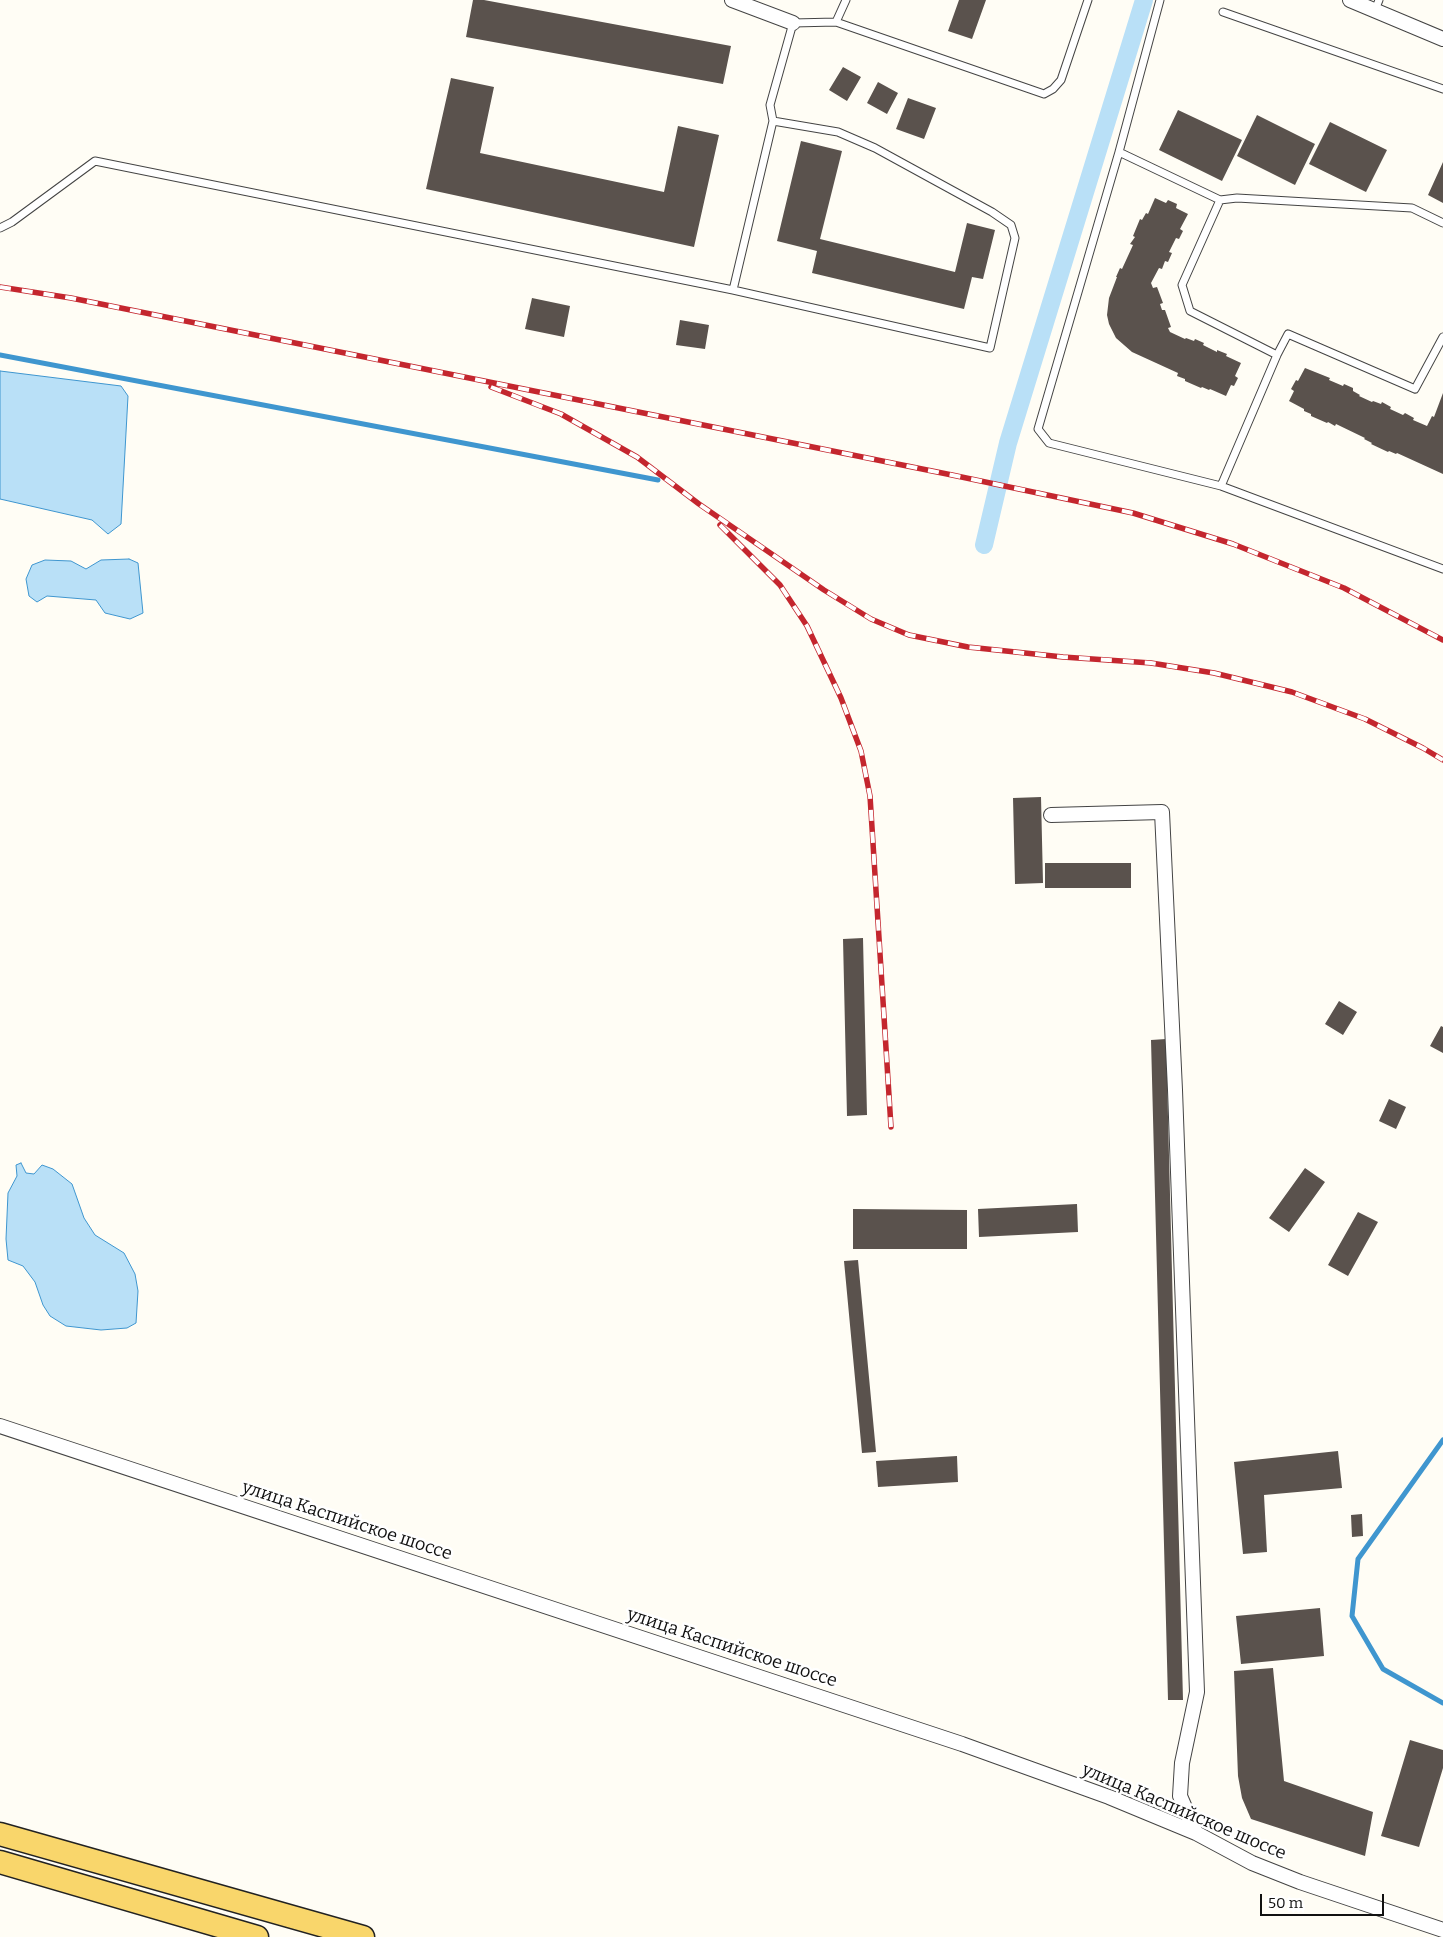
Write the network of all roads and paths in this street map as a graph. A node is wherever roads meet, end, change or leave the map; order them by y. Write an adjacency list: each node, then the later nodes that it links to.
1 (732, 0): 9 (street)
2 (846, 0): 8 (lane)
3 (1088, 0): 8 (lane)
4 (1160, 0): 13 (lane)
5 (1350, 0): 6 (street)
6 (1377, 5): 10 (street)
7 (1222, 12): 11 (lane)
8 (836, 22): 9 (lane)
9 (793, 23): 12 (lane)
10 (1443, 39)
11 (1443, 89)
12 (773, 121): 17 (lane); 17 (lane)
13 (1118, 152): 14 (lane); 21 (lane)
14 (1220, 200): 15 (lane); 20 (lane)
15 (1443, 223)
16 (0, 228): 17 (lane)
17 (733, 290)
18 (1443, 338): 19 (lane)
19 (1441, 347): 20 (lane)
20 (1277, 355): 21 (lane)
21 (1220, 486): 22 (lane)
22 (1443, 569)
23 (1051, 815): 25 (street)
24 (0, 1426): 25 (street, улица Каспийское шоссе)
25 (1196, 1833): 28 (street, улица Каспийское шоссе)
26 (0, 1834): 30 (main road)
27 (0, 1862): 29 (main road)
28 (1443, 1930)
29 (257, 1937)
30 (363, 1937)

